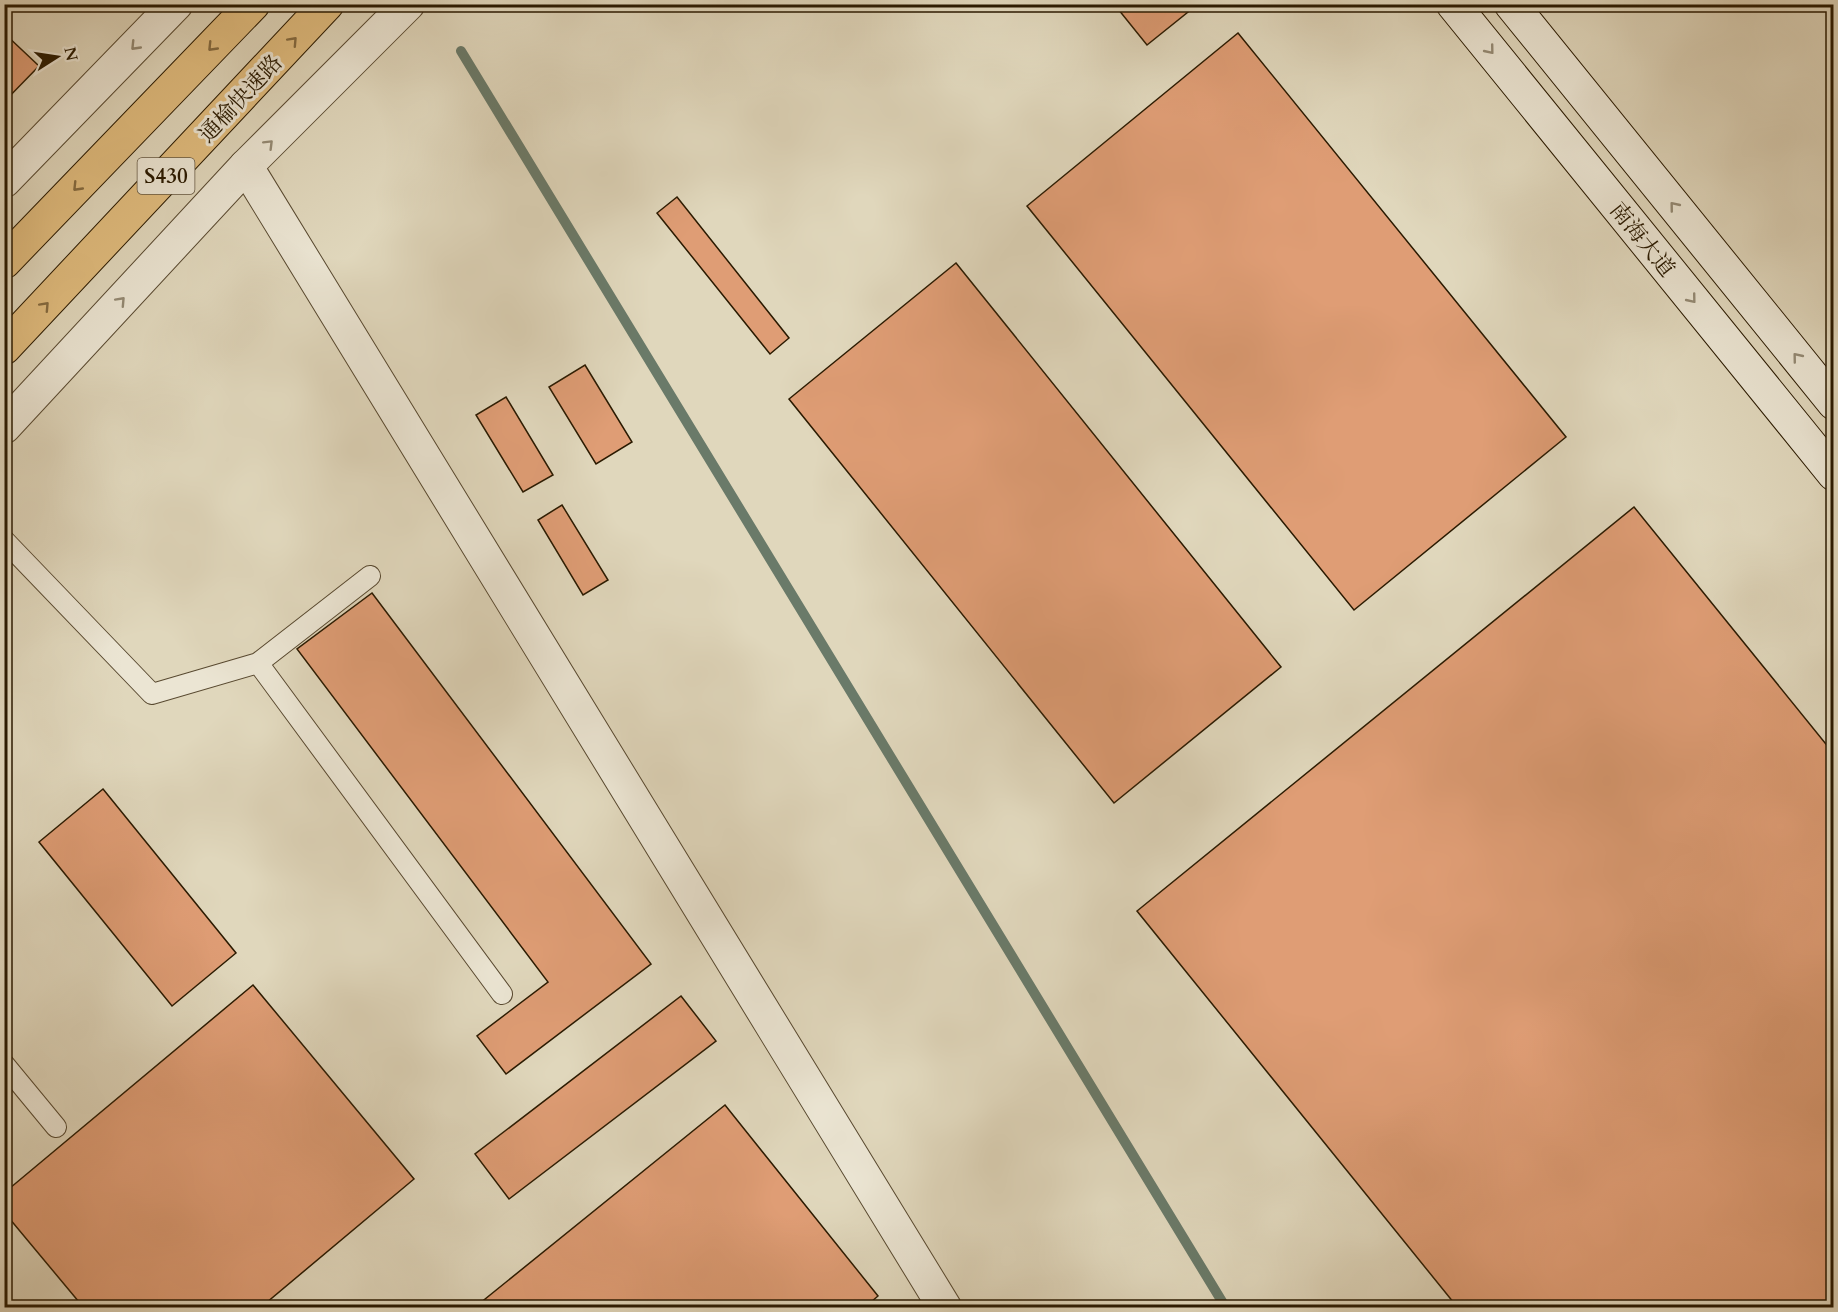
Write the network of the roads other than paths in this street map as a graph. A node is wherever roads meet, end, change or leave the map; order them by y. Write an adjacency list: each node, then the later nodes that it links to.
1 (176, 4): 8 (street, one-way to 8)
2 (253, 4): 9 (highway, S430, one-way to 9)
3 (327, 4): 11 (highway, 通榆快速路 / S430, one-way to 3)
4 (408, 4): 7 (street, one-way to 4)
5 (1453, 4): 15 (street, 南海大道, one-way to 15)
6 (1511, 4): 12 (street, 南海大道, one-way to 6)
7 (246, 166): 10 (street, one-way to 7); 22 (street)
8 (4, 181)
9 (4, 261)
10 (81, 344): 13 (street); 14 (street)
11 (4, 348)
12 (1833, 403)
13 (4, 410)
14 (4, 427)
15 (1833, 474)
16 (4, 540): 18 (lane)
17 (370, 576): 18 (lane)
18 (258, 663): 19 (lane)
19 (502, 994)
20 (4, 1064): 21 (lane)
21 (56, 1127)
22 (945, 1308)

